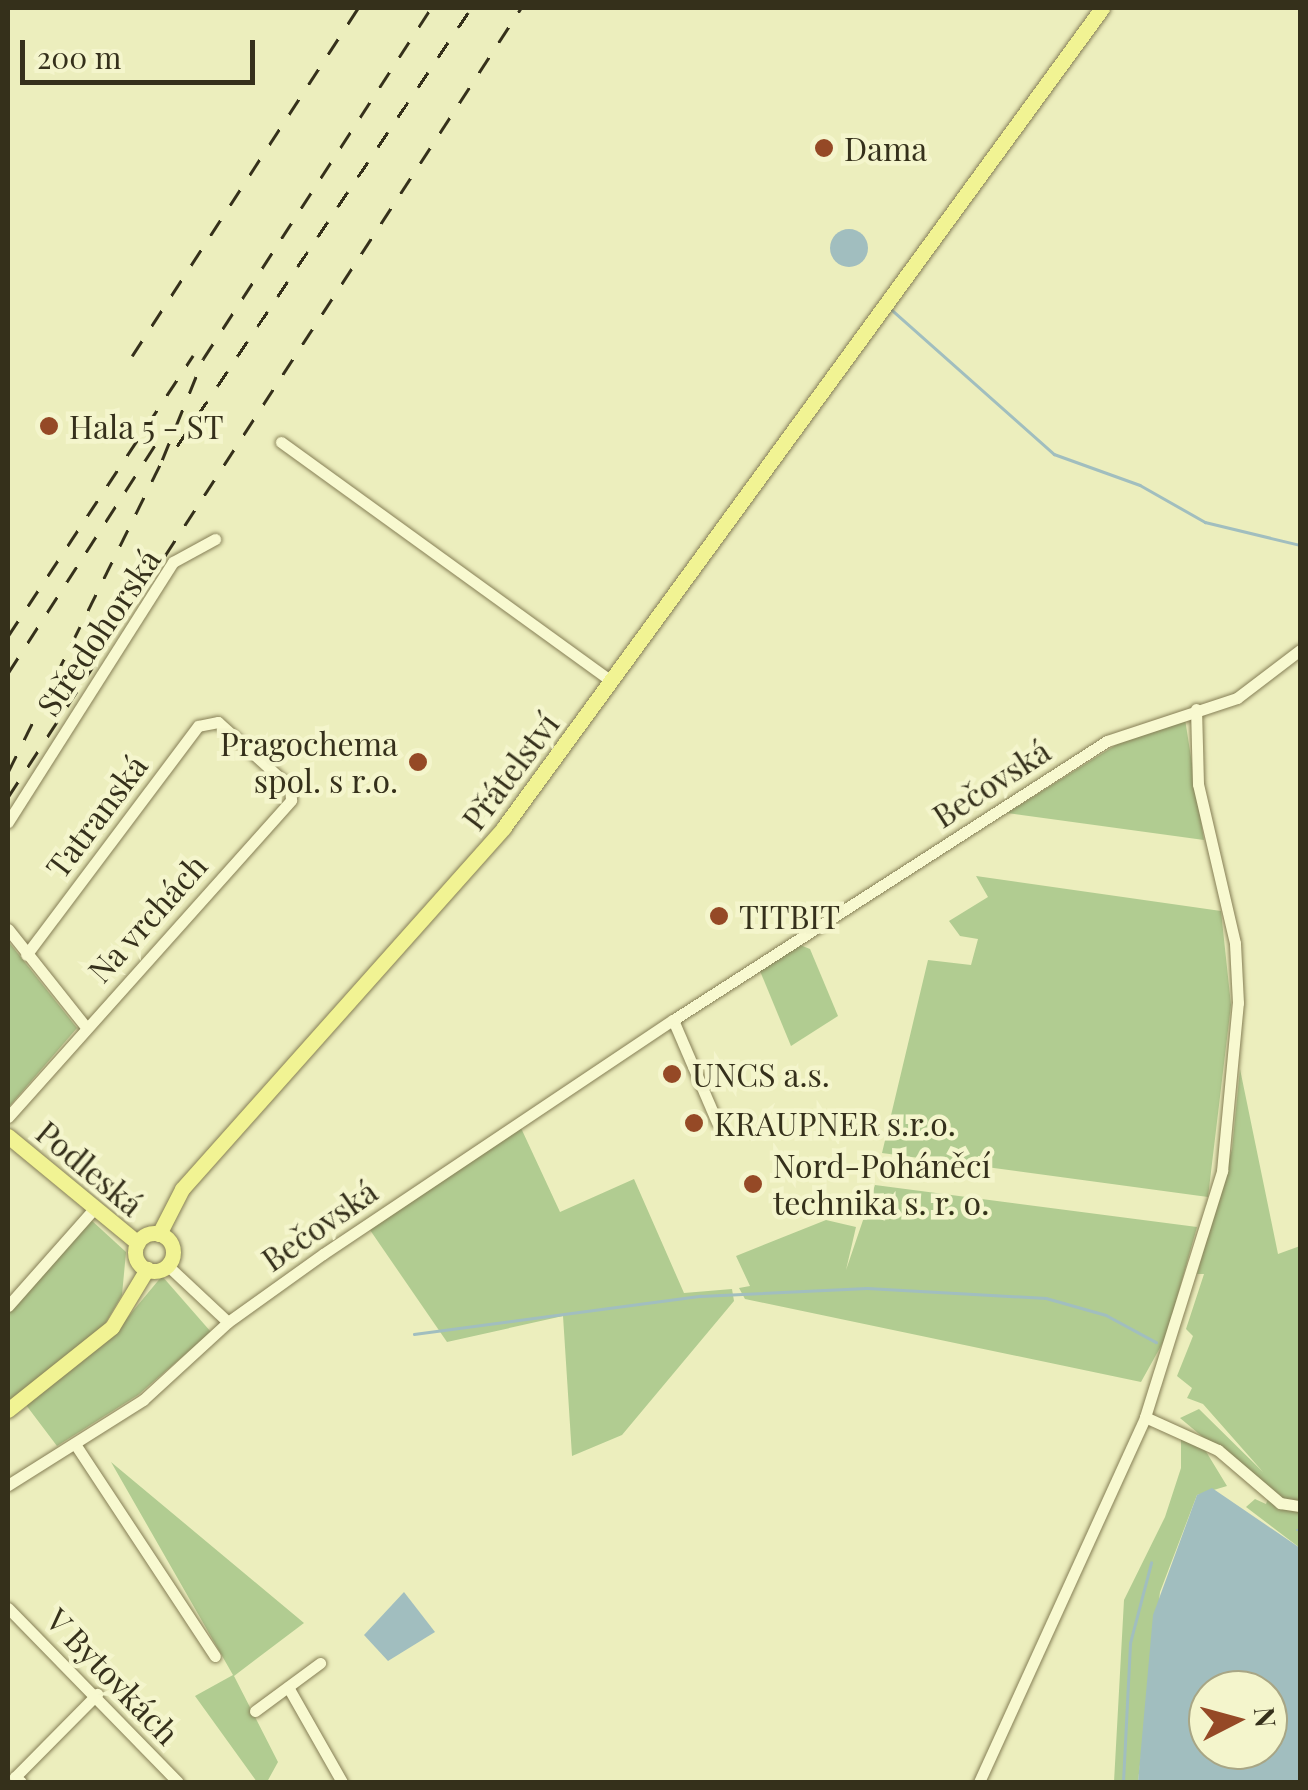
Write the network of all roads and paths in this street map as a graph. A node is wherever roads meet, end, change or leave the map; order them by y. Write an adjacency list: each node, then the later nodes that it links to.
1 (1102, 8): 5 (main road, Přátelství)
2 (280, 442): 5 (street)
3 (215, 539): 8 (street, Středohorská)
4 (1300, 650): 6 (street, Bečovská)
5 (610, 681): 17 (main road, Přátelství)
6 (1196, 709): 11 (street, Bečovská); 24 (street)
7 (218, 722): 10 (street, Tatranská); 12 (street, Na vrchách)
8 (8, 822)
9 (8, 930): 10 (street)
10 (26, 956): 12 (street)
11 (673, 1020): 14 (street); 22 (street, Bečovská)
12 (86, 1027): 13 (street, Na vrchách)
13 (8, 1117)
14 (717, 1122)
15 (8, 1136): 16 (main road, Podleská)
16 (92, 1211): 18 (main road, Podleská); 21 (street)
17 (159, 1234): 18 (main road); 19 (main road)
18 (138, 1242): 20 (main road)
19 (167, 1265): 20 (main road); 22 (street)
20 (146, 1268): 23 (main road)
21 (8, 1306)
22 (228, 1322): 25 (street, Bečovská)
23 (8, 1410)
24 (1146, 1417): 27 (street); 37 (street)
25 (75, 1444): 26 (street, Bečovská); 29 (street)
26 (8, 1484)
27 (1300, 1506)
28 (8, 1608): 32 (street, V Bytovkách)
29 (215, 1656)
30 (320, 1663): 31 (street)
31 (288, 1687): 33 (street); 36 (street)
32 (97, 1694): 34 (street); 35 (street, V Bytovkách)
33 (255, 1711)
34 (21, 1782)
35 (178, 1782)
36 (342, 1782)
37 (979, 1782)

